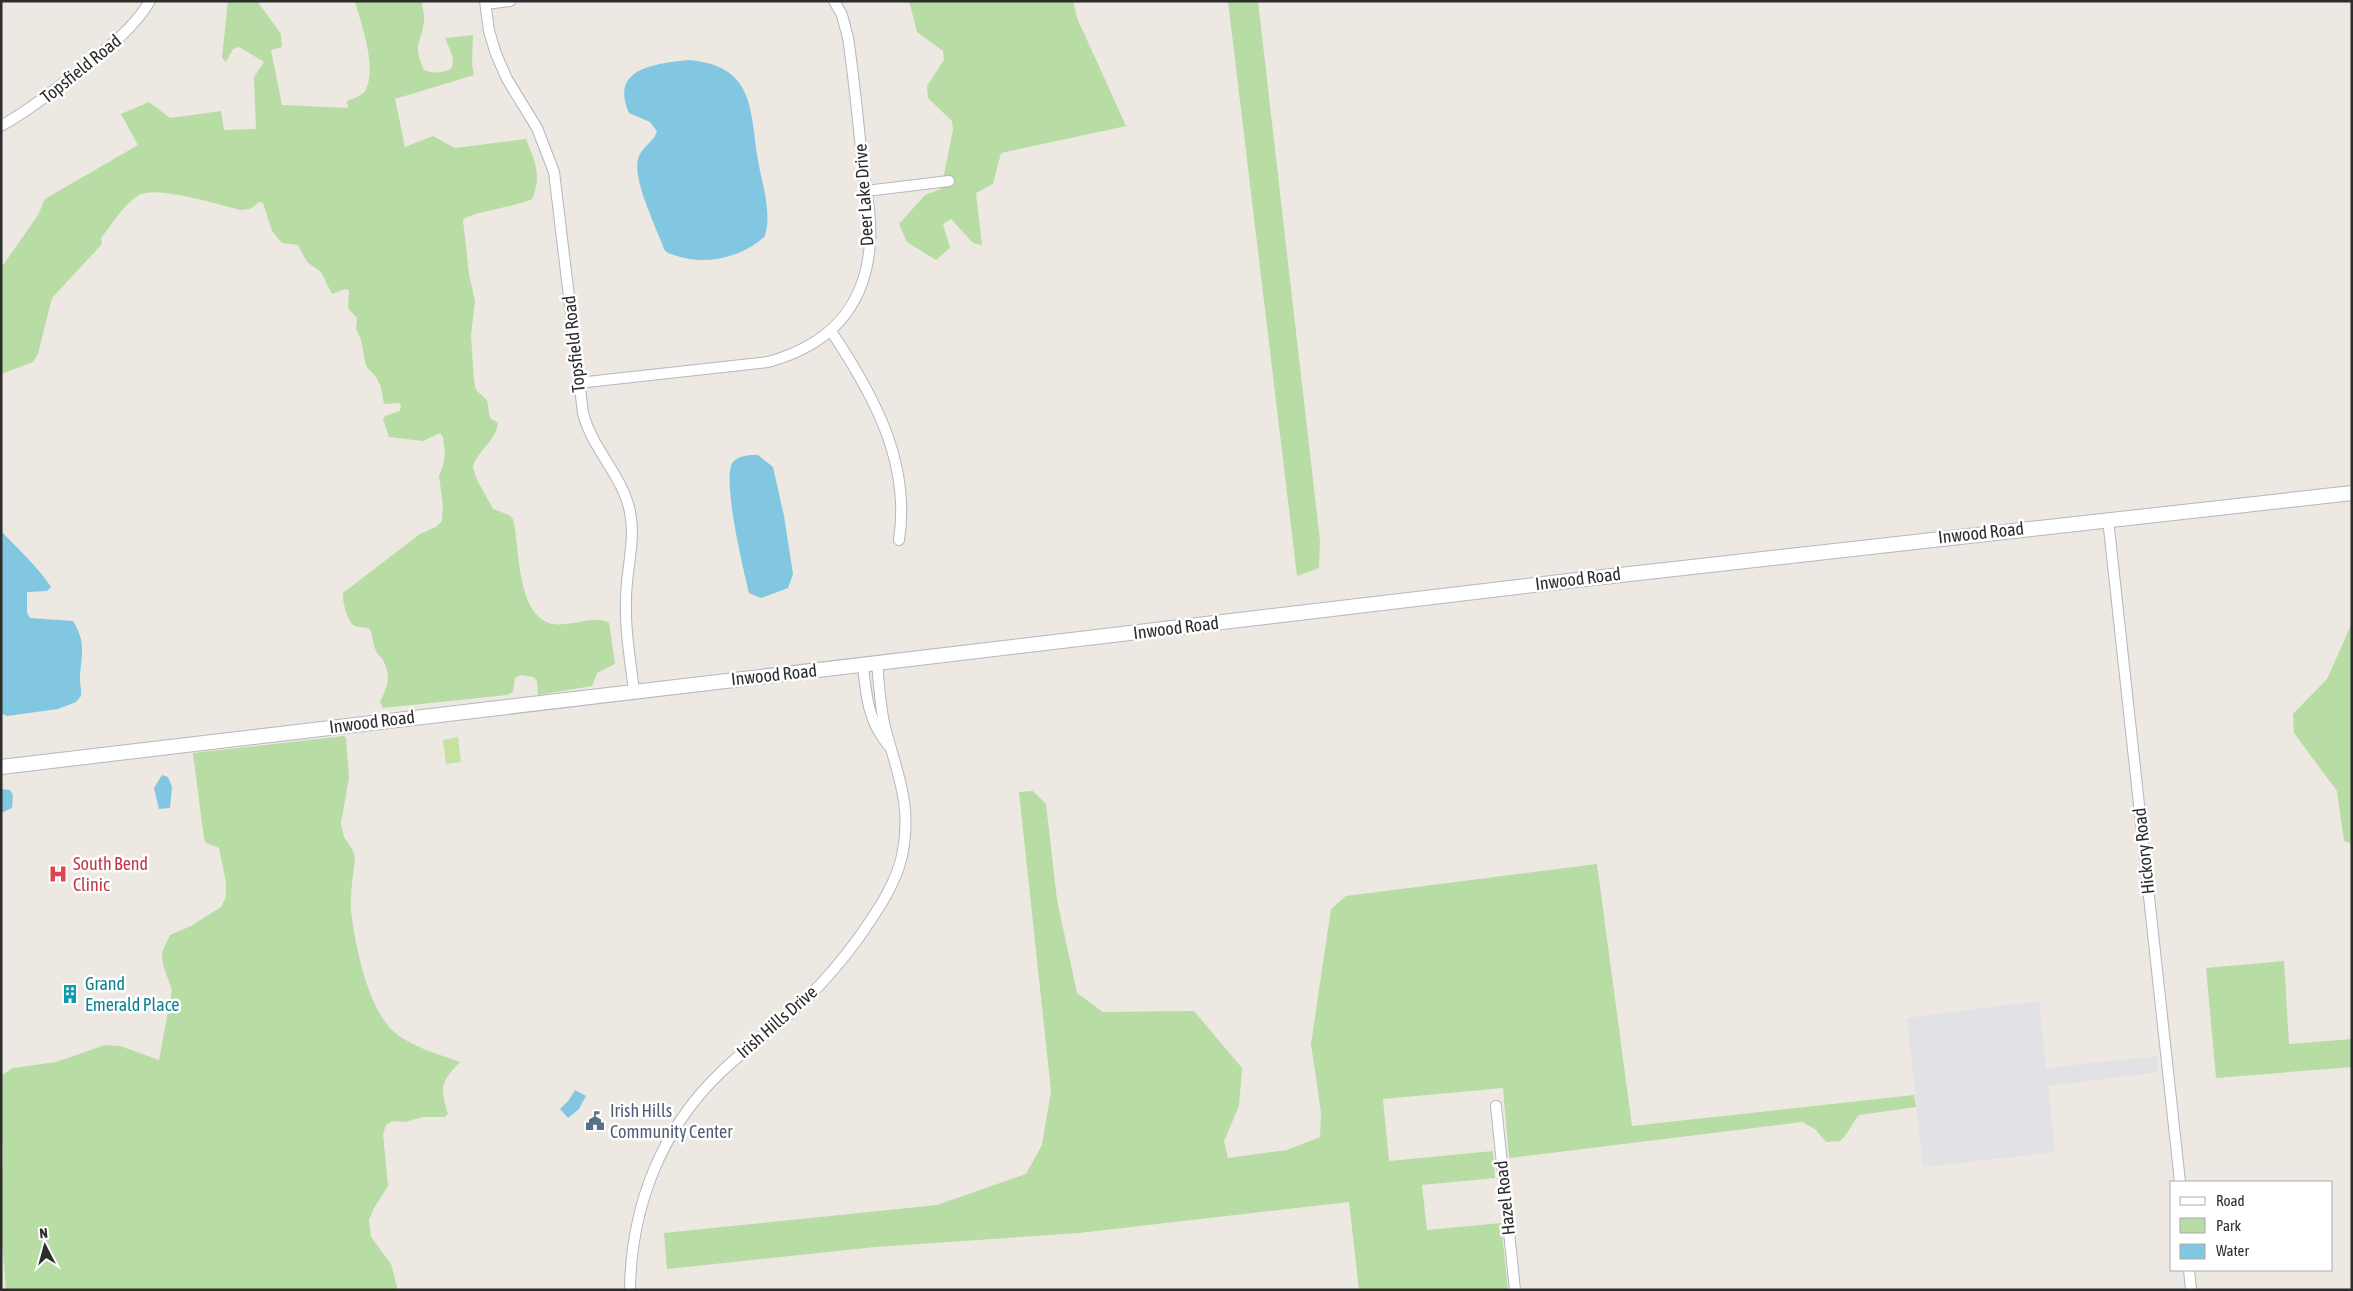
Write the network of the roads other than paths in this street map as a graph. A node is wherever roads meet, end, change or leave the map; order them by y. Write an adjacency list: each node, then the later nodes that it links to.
1 (150, 1): 5 (street, Topsfield Road)
2 (510, 1): 4 (street)
3 (834, 1): 7 (street, Deer Lake Drive)
4 (486, 3): 9 (street, Topsfield Road)
5 (1, 126)
6 (949, 181): 7 (street)
7 (866, 191): 8 (street, Deer Lake Drive)
8 (831, 331): 9 (street, Deer Lake Drive); 12 (street)
9 (578, 383): 15 (street, Topsfield Road)
10 (2352, 493): 11 (street, Inwood Road)
11 (2108, 519): 13 (street, Inwood Road); 19 (street, Hickory Road)
12 (899, 540)
13 (877, 663): 14 (street, Inwood Road); 16 (street, Irish Hills Drive)
14 (863, 665): 15 (street, Inwood Road); 16 (street, Irish Hills Drive)
15 (634, 690): 17 (street, Inwood Road)
16 (893, 751): 21 (street, Irish Hills Drive)
17 (1, 767)
18 (1496, 1106): 22 (street, Hazel Road)
19 (2180, 1181)
20 (2189, 1271): 23 (street)
21 (630, 1290)
22 (1515, 1290)
23 (2191, 1290)

